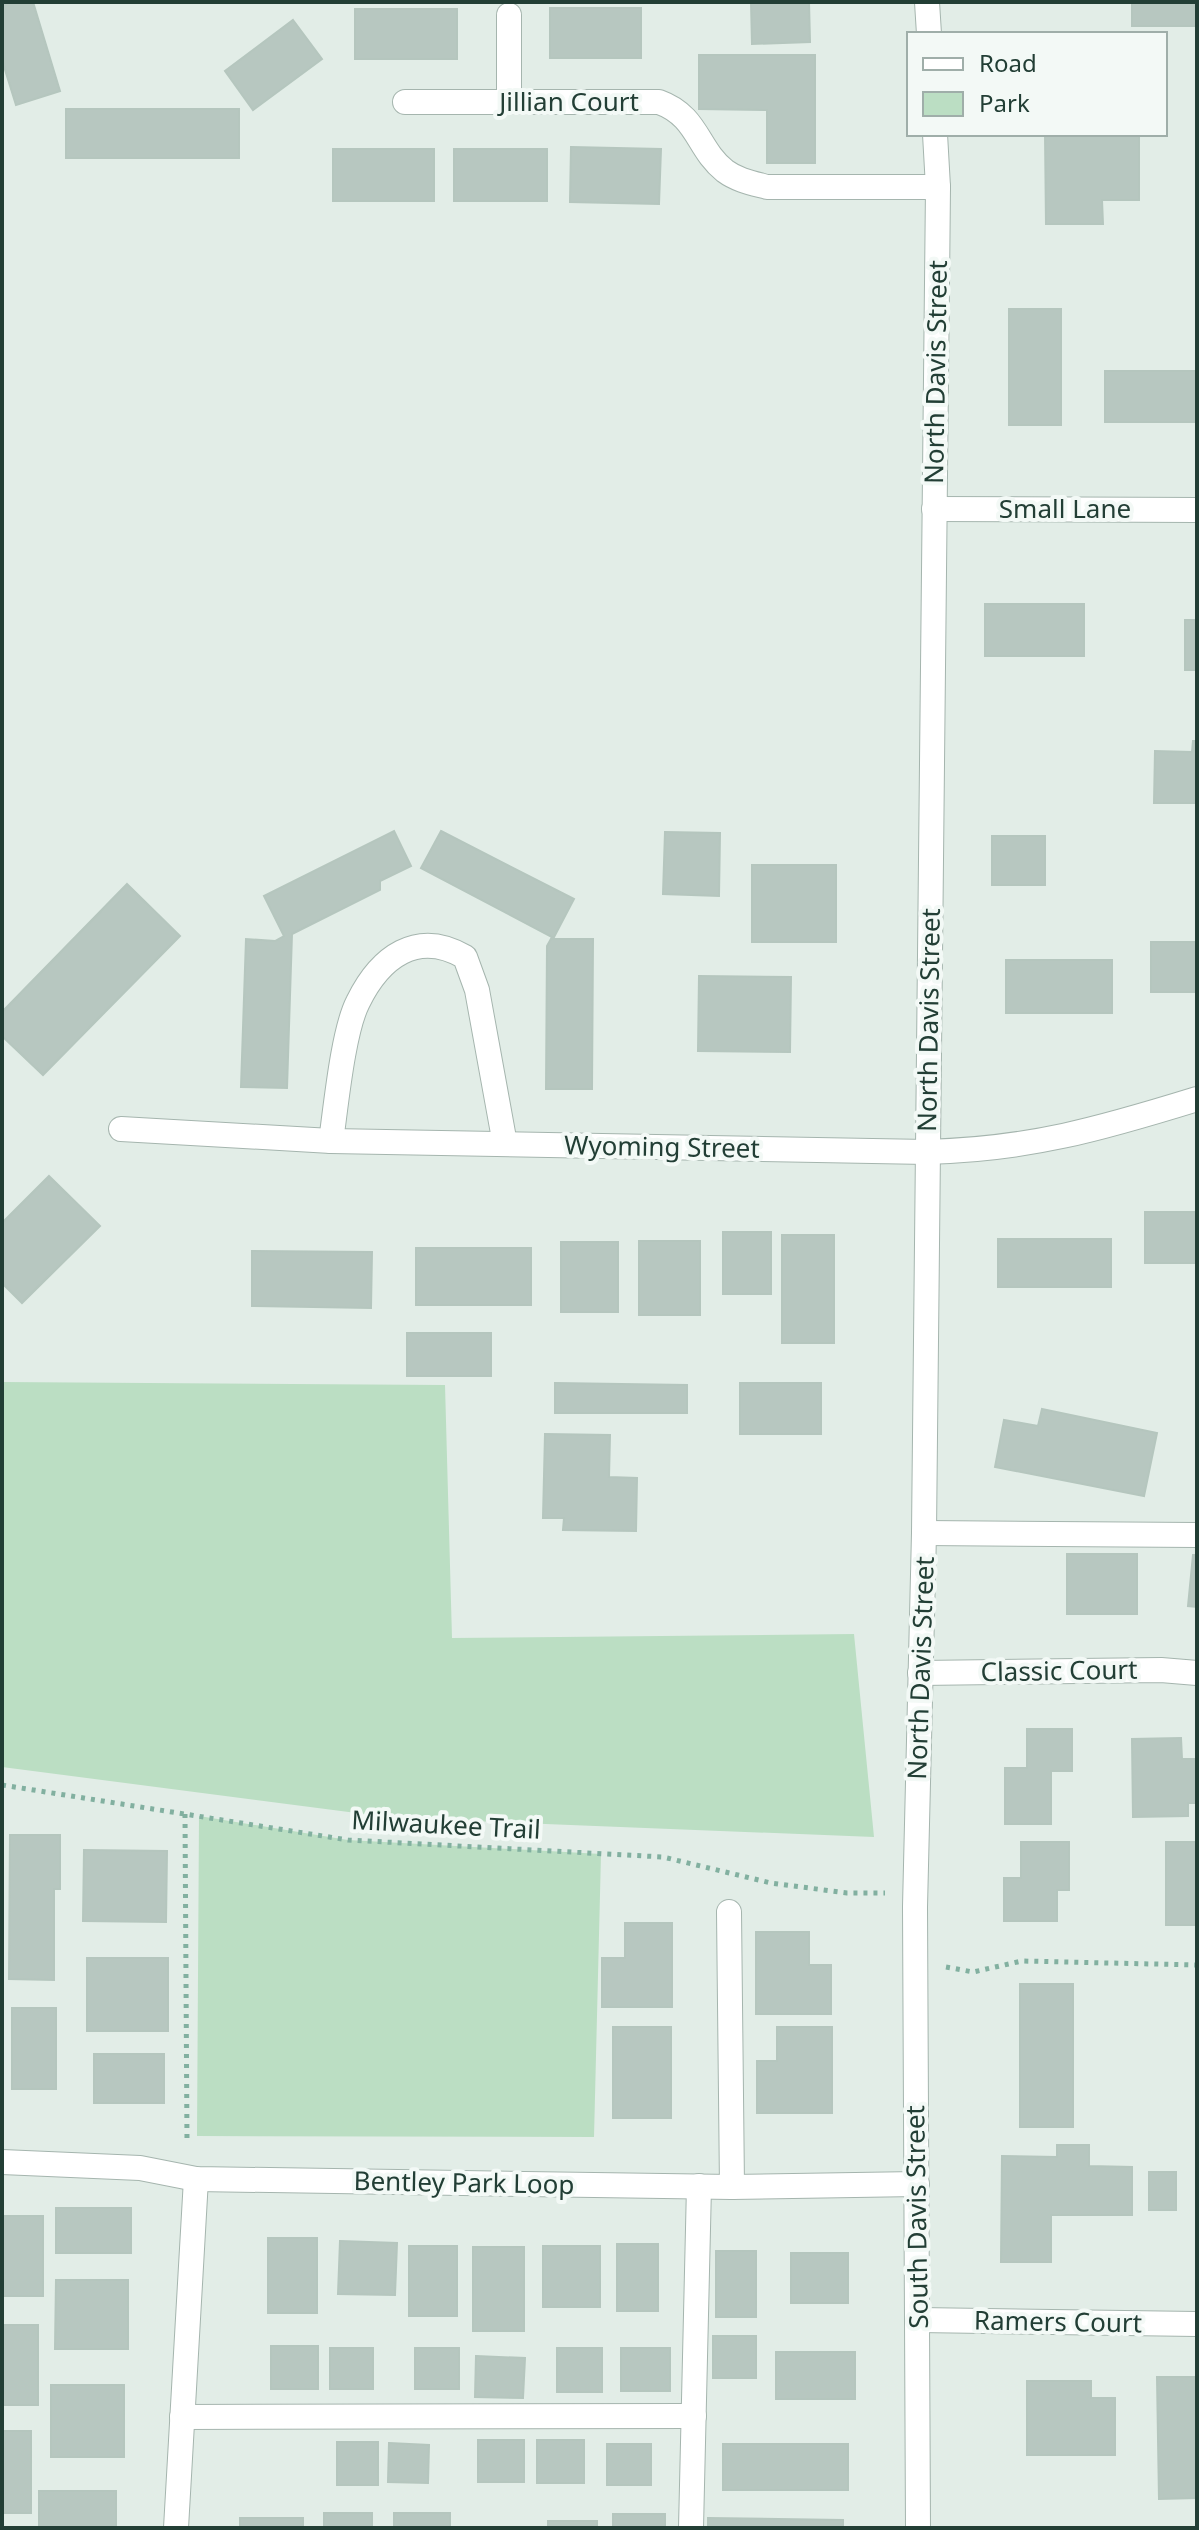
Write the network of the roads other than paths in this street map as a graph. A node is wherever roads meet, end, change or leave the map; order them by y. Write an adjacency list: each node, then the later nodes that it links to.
1 (927, 2): 3 (street)
2 (509, 15): 5 (street)
3 (929, 32)
4 (405, 102): 5 (street, Jillian Court)
5 (509, 102): 7 (street, Jillian Court)
6 (935, 136): 7 (street, North Davis Street)
7 (938, 187): 8 (street, North Davis Street)
8 (934, 509): 9 (street, Small Lane); 14 (street, North Davis Street)
9 (1197, 510)
10 (1197, 1099): 14 (street, Wyoming Street)
11 (121, 1129): 12 (street, Wyoming Street)
12 (331, 1141): 13 (street, Wyoming Street); 13 (street)
13 (505, 1144): 14 (street, Wyoming Street)
14 (927, 1152): 15 (street, North Davis Street)
15 (924, 1533): 16 (street); 17 (street, North Davis Street)
16 (1197, 1535)
17 (920, 1673): 18 (street, Classic Court); 19 (street, North Davis Street)
18 (1197, 1673)
19 (915, 1907): 23 (street, South Davis Street)
20 (729, 1912): 25 (street)
21 (2, 2162): 22 (street, Bentley Park Loop)
22 (196, 2179): 24 (street, Bentley Park Loop); 29 (street)
23 (917, 2184): 25 (street, Bentley Park Loop); 26 (street, South Davis Street)
24 (699, 2186): 25 (street, Bentley Park Loop); 28 (street)
25 (732, 2187)
26 (919, 2320): 27 (street, Ramers Court); 32 (street, South Davis Street)
27 (1197, 2324)
28 (694, 2416): 29 (street); 31 (street)
29 (182, 2417): 30 (street)
30 (176, 2528)
31 (691, 2528)
32 (918, 2528)

